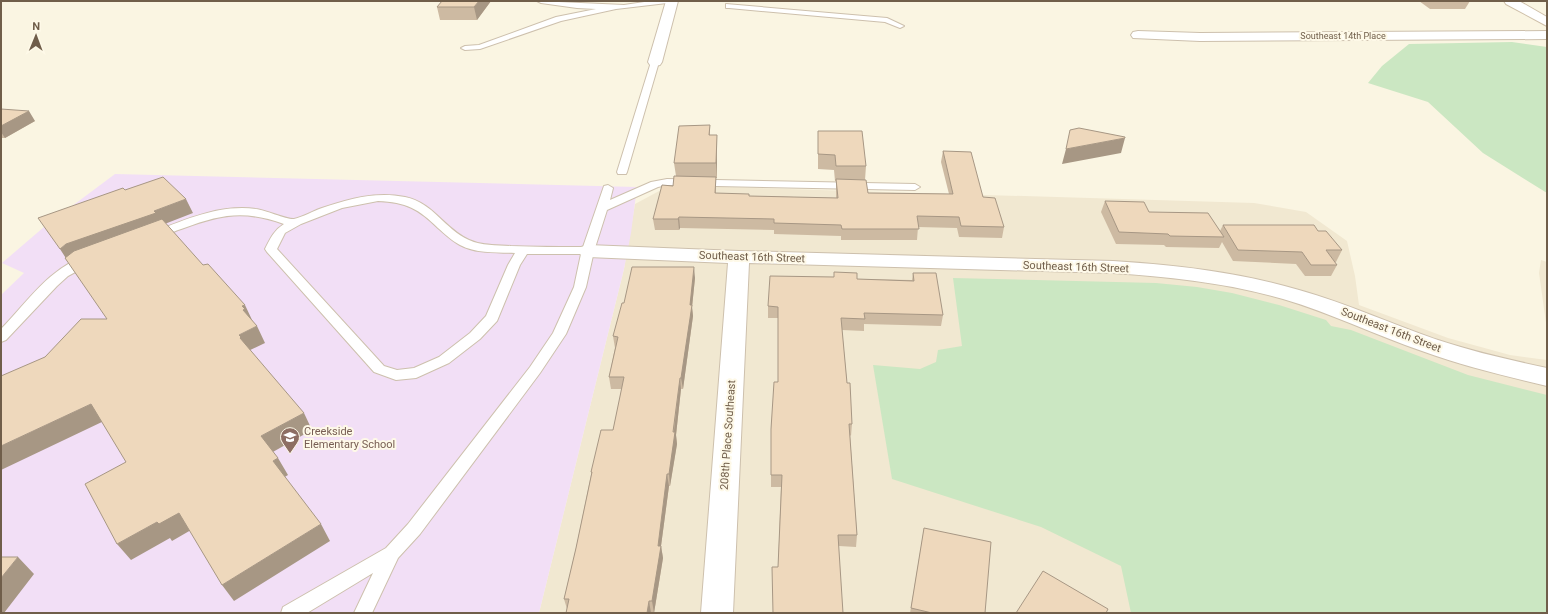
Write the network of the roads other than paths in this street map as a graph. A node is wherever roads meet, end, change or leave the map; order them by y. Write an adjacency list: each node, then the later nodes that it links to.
1 (667, 1): 6 (lane)
2 (672, 1): 12 (street)
3 (1510, 1): 7 (street)
4 (537, 3): 6 (lane)
5 (729, 6): 8 (lane)
6 (615, 7): 11 (lane)
7 (1547, 22)
8 (900, 26)
9 (1138, 34): 10 (street, Southeast 14th Place)
10 (1547, 35)
11 (465, 48)
12 (655, 62): 13 (lane)
13 (622, 172)
14 (915, 187): 16 (lane)
15 (608, 188): 16 (lane)
16 (602, 208): 20 (lane)
17 (294, 224): 18 (lane); 19 (lane); 19 (lane)
18 (142, 241)
19 (523, 250): 20 (lane)
20 (588, 251): 22 (street, Southeast 16th Street); 25 (lane)
21 (100, 256): 23 (lane)
22 (739, 257): 24 (street, Southeast 16th Street); 28 (street, 208th Place Southeast)
23 (1, 337)
24 (1547, 377)
25 (392, 553): 26 (lane); 27 (lane)
26 (290, 613)
27 (363, 613)
28 (717, 613)

